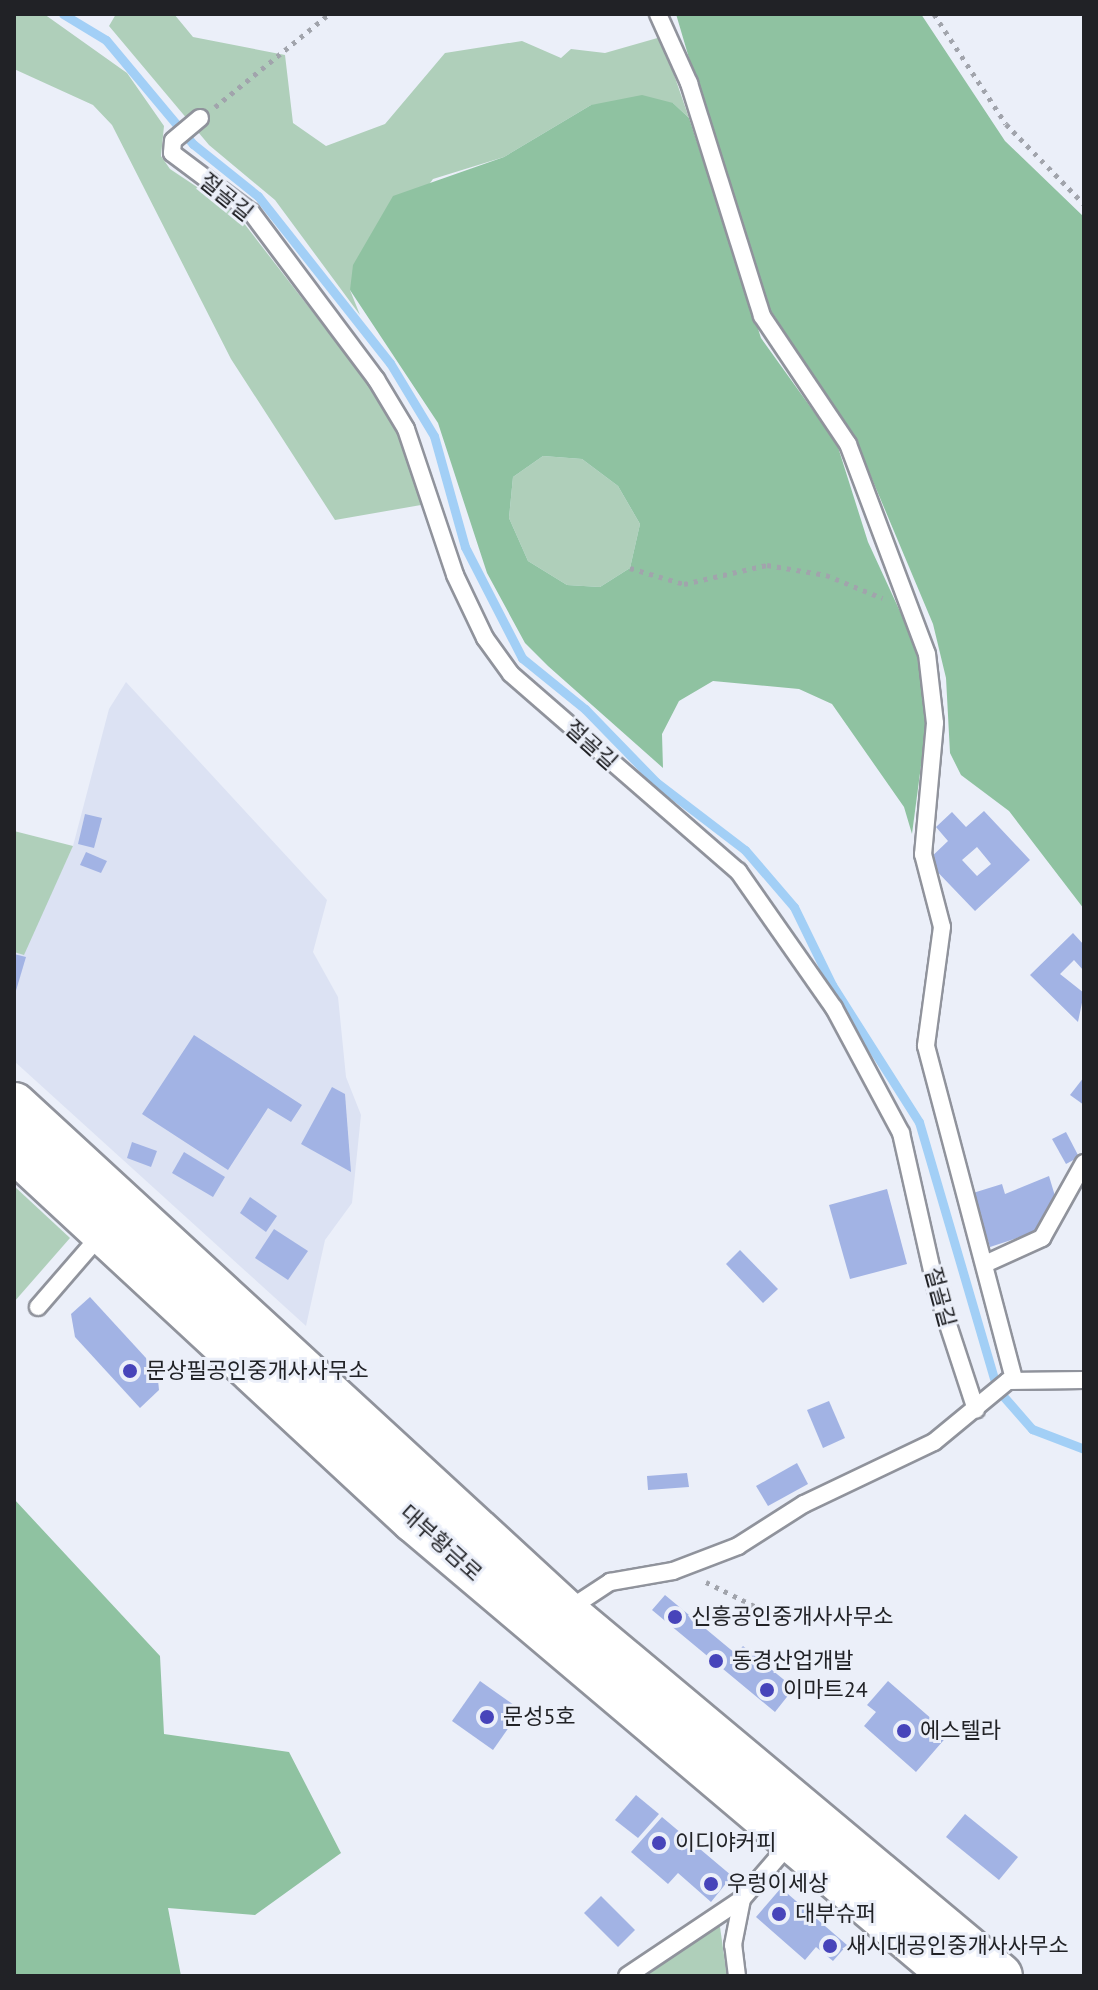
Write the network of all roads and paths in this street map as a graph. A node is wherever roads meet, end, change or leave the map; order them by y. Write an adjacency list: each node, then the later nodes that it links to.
1 (329, 14): 4 (path)
2 (658, 14): 7 (lane)
3 (934, 14): 5 (path)
4 (200, 118): 16 (lane, 절골길)
5 (1084, 204)
6 (630, 568): 7 (path)
7 (915, 618): 12 (lane)
8 (14, 1105): 11 (main road, 대부황금로)
9 (14, 1149): 11 (main road, 대부황금로)
10 (1084, 1163): 12 (lane)
11 (114, 1220): 13 (lane); 18 (main road, 대부황금로)
12 (985, 1264): 14 (lane)
13 (38, 1307)
14 (1014, 1380): 15 (lane); 16 (lane)
15 (1084, 1380)
16 (976, 1410): 17 (lane)
17 (673, 1571): 18 (lane); 19 (path)
18 (555, 1623): 20 (main road, 대부황금로)
19 (795, 1626)
20 (802, 1829): 21 (lane); 24 (main road, 대부황금로); 25 (main road, 대부황금로)
21 (742, 1899): 22 (lane); 23 (lane)
22 (627, 1976)
23 (737, 1976)
24 (953, 1976)
25 (1000, 1976)

